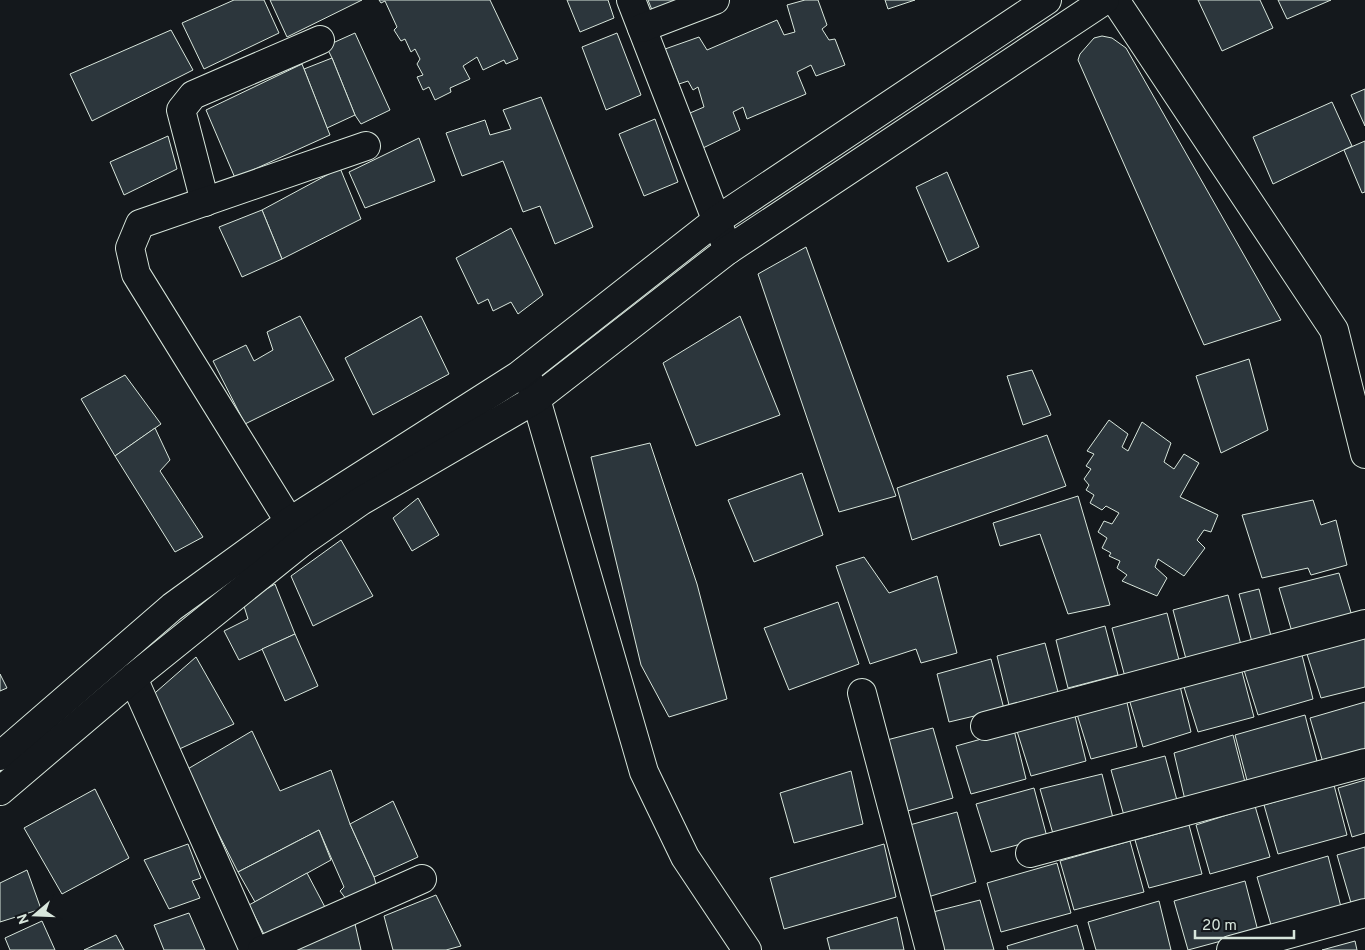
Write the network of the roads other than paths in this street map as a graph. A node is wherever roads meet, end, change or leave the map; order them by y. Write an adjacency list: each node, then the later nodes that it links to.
1 (631, 0): 6 (street)
2 (715, 0): 6 (street)
3 (1047, 0): 10 (street)
4 (1105, 0): 11 (street)
5 (1115, 0): 14 (street)
6 (642, 28): 10 (street)
7 (320, 40): 9 (street)
8 (366, 146): 9 (street)
9 (206, 202): 15 (street)
10 (717, 220): 11 (street); 12 (street)
11 (728, 250): 13 (street)
12 (526, 371): 13 (street); 15 (street)
13 (536, 399): 15 (street); 28 (street)
14 (1365, 454)
15 (295, 532): 17 (street); 20 (street)
16 (1365, 624): 19 (street)
17 (133, 678): 22 (street); 26 (street)
18 (862, 693): 29 (street)
19 (985, 726)
20 (0, 756)
21 (1365, 763): 23 (street)
22 (0, 791)
23 (1030, 853)
24 (422, 879): 27 (street)
25 (1365, 913): 30 (street)
26 (254, 950)
27 (262, 950)
28 (746, 950)
29 (930, 950)
30 (1231, 950)

